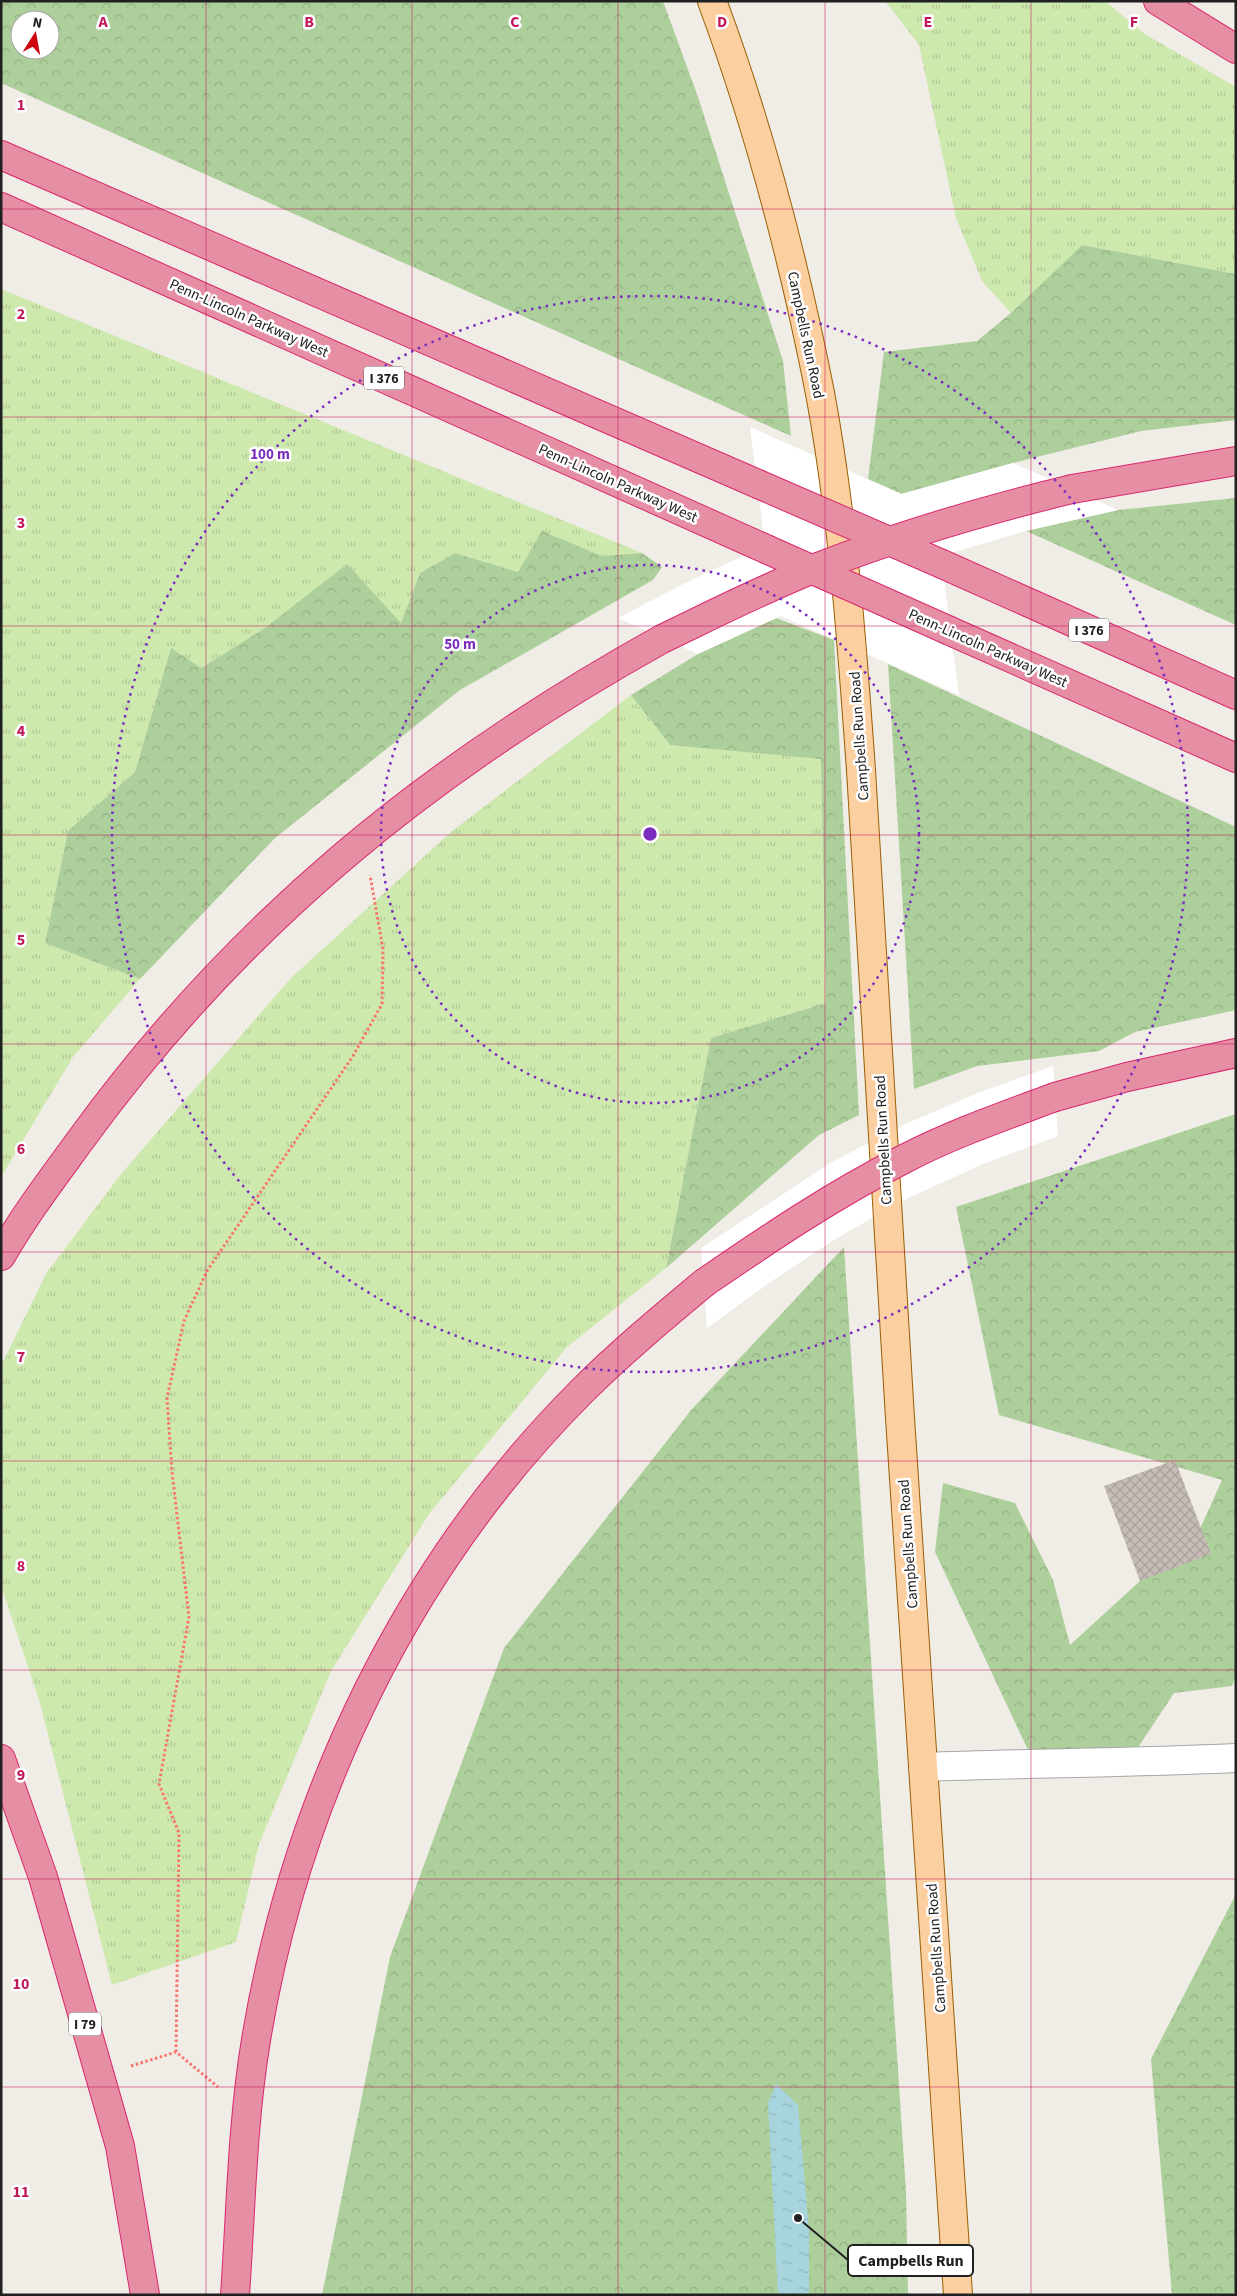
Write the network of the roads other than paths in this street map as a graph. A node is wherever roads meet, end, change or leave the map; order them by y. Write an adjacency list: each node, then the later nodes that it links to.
1 (712, 1): 13 (main road, Campbells Run Road)
2 (1158, 1): 3 (highway)
3 (1236, 49)
4 (1, 155): 7 (highway, I 376, bridge)
5 (1, 207): 8 (highway, Penn-Lincoln Parkway West / I 376, bridge)
6 (1236, 461): 10 (highway, bridge)
7 (1236, 695)
8 (1236, 758)
9 (1236, 1053): 15 (highway, bridge)
10 (1, 1256)
11 (1236, 1758): 13 (lane)
12 (1, 1759): 14 (highway, I 79)
13 (923, 1767): 16 (main road, Campbells Run Road)
14 (145, 2295)
15 (236, 2295)
16 (958, 2295)

